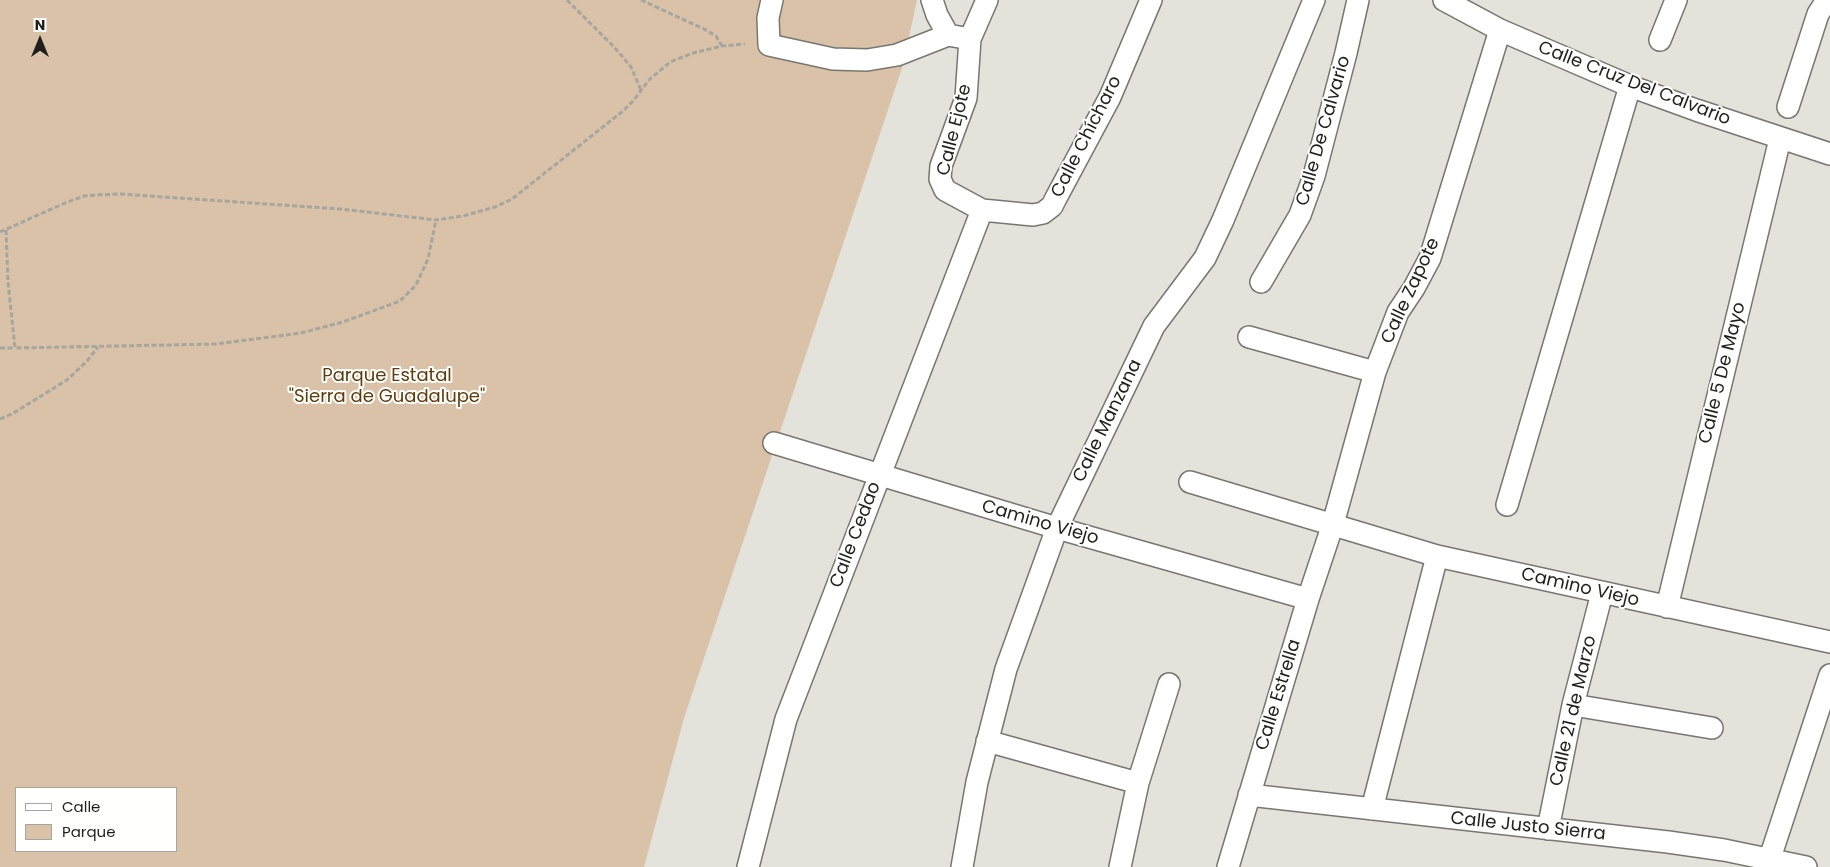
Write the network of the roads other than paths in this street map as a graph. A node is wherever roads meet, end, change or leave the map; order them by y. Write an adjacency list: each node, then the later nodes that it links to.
1 (772, 0): 11 (street)
2 (932, 0): 11 (street)
3 (987, 0): 12 (street, Calle Ejote)
4 (1151, 0): 18 (street, Calle Chícharo)
5 (1314, 0): 27 (street, Calle Manzana)
6 (1358, 0): 19 (street, Calle De Calvario)
7 (1444, 0): 10 (street, Calle Cruz Del Calvario)
8 (1676, 0): 13 (street)
9 (1827, 0): 15 (street)
10 (1500, 30): 14 (street, Calle Cruz Del Calvario); 21 (street, Calle Zapote)
11 (948, 35): 12 (street)
12 (970, 39): 18 (street, Calle Ejote)
13 (1660, 40)
14 (1630, 86): 16 (street, Calle Cruz Del Calvario); 25 (street)
15 (1788, 107)
16 (1780, 139): 17 (street, Calle Cruz Del Calvario); 31 (street, Calle 5 De Mayo)
17 (1830, 154)
18 (982, 210): 23 (street, Calle Cedao)
19 (1261, 282)
20 (1249, 337): 21 (street)
21 (1375, 372): 26 (street, Calle Zapote)
22 (774, 443): 23 (street, Camino Viejo)
23 (880, 474): 27 (street, Camino Viejo); 43 (street, Calle Cedao)
24 (1190, 482): 26 (street, Camino Viejo)
25 (1507, 505)
26 (1333, 524): 28 (street, Camino Viejo); 30 (street, Calle Estrella)
27 (1057, 528): 30 (street, Camino Viejo); 37 (street, Calle Manzana)
28 (1437, 556): 29 (street, Camino Viejo); 40 (street)
29 (1602, 593): 31 (street, Camino Viejo); 35 (street, Calle 21 de Marzo)
30 (1308, 599): 39 (street, Calle Estrella)
31 (1667, 607): 32 (street, Camino Viejo)
32 (1830, 642)
33 (1830, 675): 42 (street)
34 (1169, 684): 38 (street)
35 (1573, 705): 36 (street); 41 (street, Calle 21 de Marzo)
36 (1712, 728)
37 (987, 741): 38 (street); 44 (street, Calle Manzana)
38 (1138, 783): 45 (street)
39 (1249, 795): 40 (street, Calle Justo Sierra); 46 (street, Calle Estrella)
40 (1372, 809): 41 (street, Calle Justo Sierra)
41 (1548, 829): 42 (street, Calle Justo Sierra)
42 (1769, 863): 47 (street, Calle Justo Sierra)
43 (748, 867)
44 (962, 867)
45 (1120, 867)
46 (1228, 867)
47 (1806, 867)

